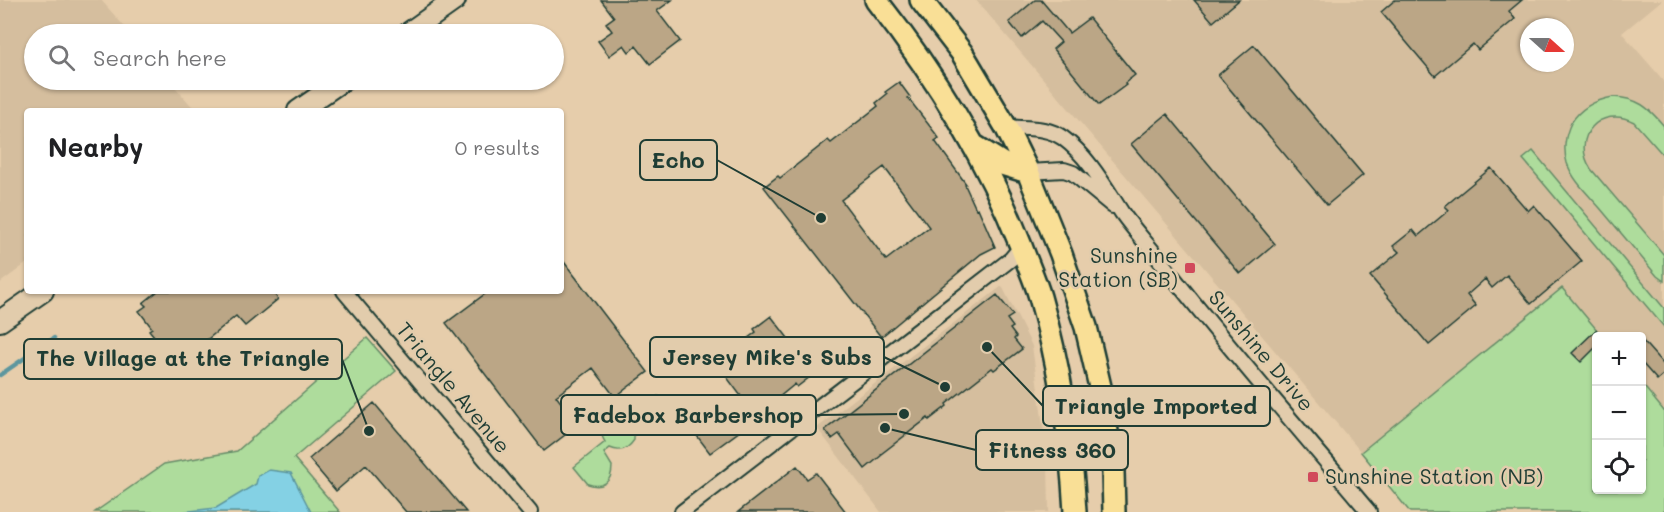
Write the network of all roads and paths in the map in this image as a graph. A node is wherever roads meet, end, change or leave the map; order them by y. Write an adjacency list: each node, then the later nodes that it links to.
1 (455, 0): 4 (main road)
2 (876, 0): 8 (main road)
3 (921, 0): 7 (main road)
4 (420, 24)
5 (328, 90): 6 (main road)
6 (302, 108)
7 (1006, 127): 9 (main road); 10 (street, Sunshine Drive)
8 (975, 146): 9 (main road); 11 (main road)
9 (1028, 172): 10 (street, Sunshine Drive); 15 (main road)
10 (1124, 215): 21 (street, Sunshine Drive)
11 (1019, 254): 16 (main road); 18 (street)
12 (39, 294): 14 (main road)
13 (347, 294): 17 (street, Triangle Avenue)
14 (0, 321)
15 (1106, 427): 16 (main road); 20 (main road)
16 (1068, 430): 19 (main road)
17 (530, 512)
18 (682, 512)
19 (1075, 512)
20 (1114, 512)
21 (1369, 512)

